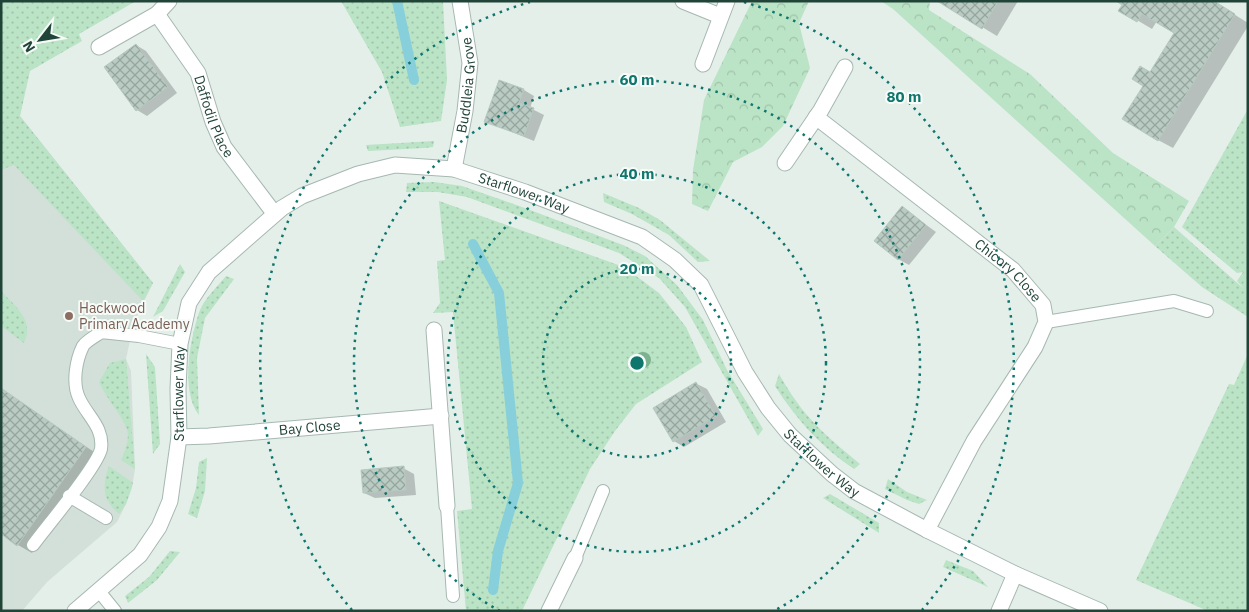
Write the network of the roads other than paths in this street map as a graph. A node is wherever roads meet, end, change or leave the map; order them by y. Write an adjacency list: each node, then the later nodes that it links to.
1 (169, 1): 5 (street)
2 (460, 1): 12 (street, Buddleia Grove)
3 (683, 1): 6 (street)
4 (727, 1): 6 (street)
5 (157, 14): 7 (street); 13 (street, Daffodil Place)
6 (720, 16): 8 (street)
7 (99, 48)
8 (703, 64)
9 (845, 67): 10 (street)
10 (816, 117): 11 (street); 15 (street, Chicory Close)
11 (785, 163)
12 (454, 170): 13 (street, Starflower Way); 24 (street, Starflower Way)
13 (274, 213): 17 (street, Starflower Way)
14 (1207, 311): 15 (lane)
15 (1046, 322): 24 (street, Chicory Close)
16 (434, 330): 18 (street)
17 (180, 344): 19 (street, Starflower Way); 21 (lane)
18 (441, 416): 19 (street, Bay Close); 22 (street)
19 (179, 437): 28 (street, Starflower Way)
20 (603, 491): 26 (lane)
21 (70, 496): 23 (lane); 25 (lane)
22 (446, 506): 29 (lane)
23 (106, 518)
24 (927, 530): 27 (street, Starflower Way)
25 (33, 545)
26 (576, 558): 32 (street)
27 (1015, 574): 33 (street); 34 (street, Starflower Way)
28 (98, 590): 30 (street, Starflower Way); 31 (lane)
29 (453, 596)
30 (75, 611)
31 (115, 611)
32 (549, 611)
33 (999, 611)
34 (1100, 611)

